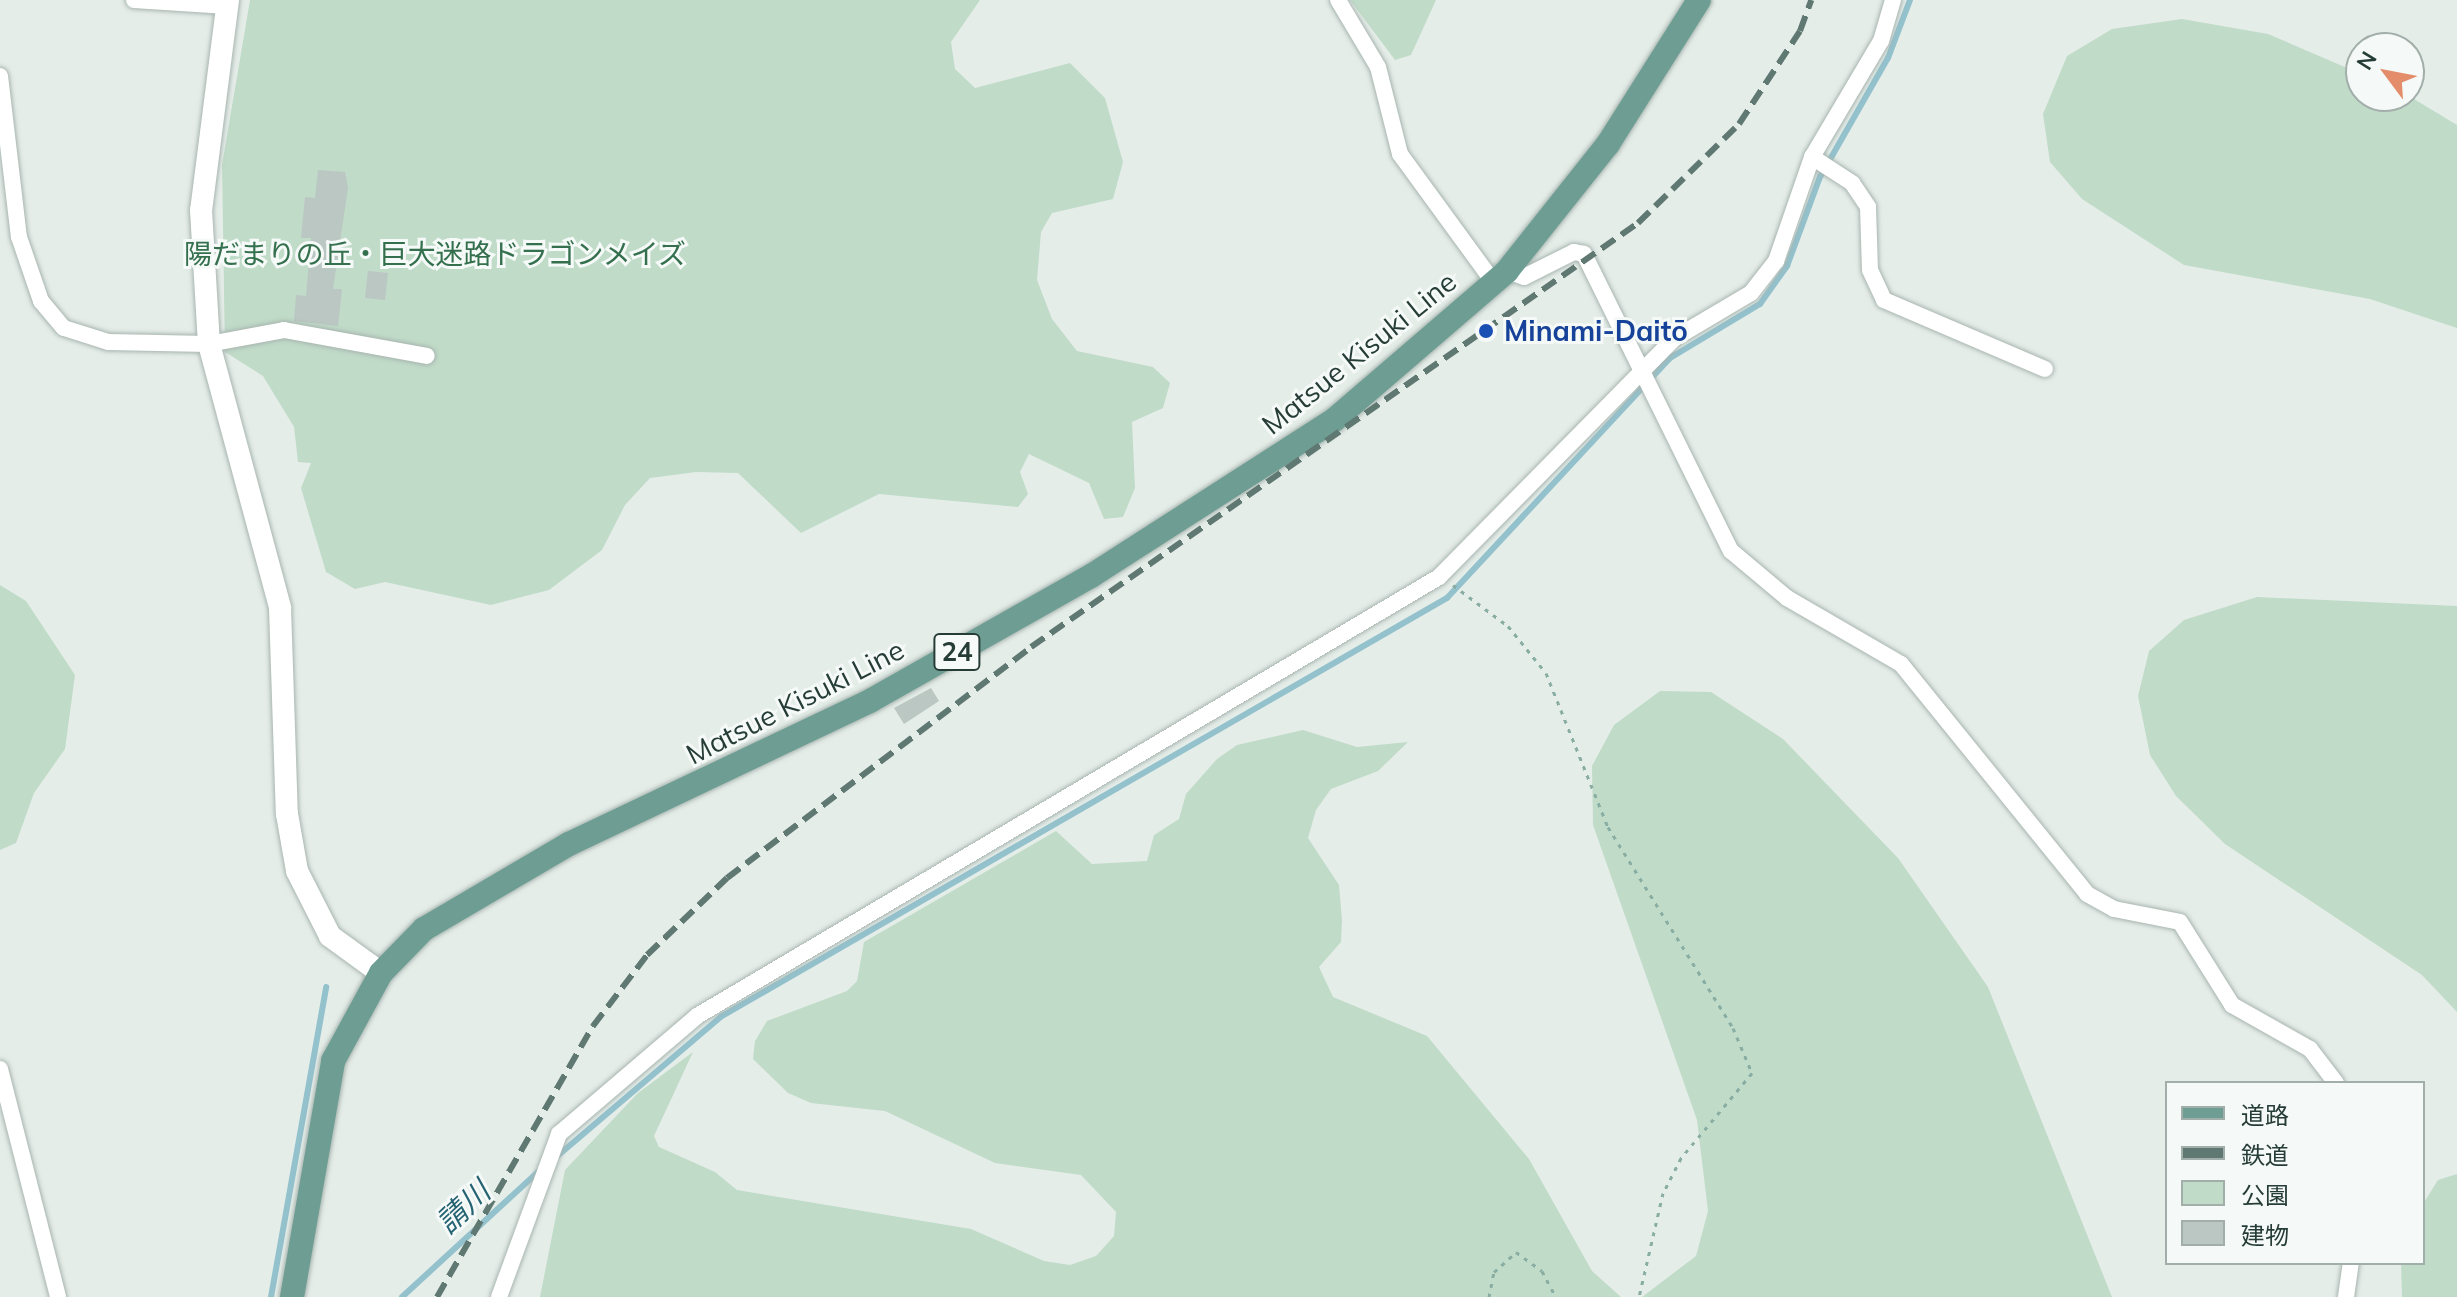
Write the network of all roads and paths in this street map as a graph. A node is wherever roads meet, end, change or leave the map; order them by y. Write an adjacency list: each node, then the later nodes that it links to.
1 (134, 0): 5 (street)
2 (1338, 0): 8 (street)
3 (1699, 0): 8 (main road, Matsue Kisuki Line / 24)
4 (1893, 0): 7 (street)
5 (228, 3): 9 (street)
6 (0, 76): 9 (street)
7 (1822, 162): 11 (street); 12 (street)
8 (1500, 277): 12 (street); 14 (main road, Matsue Kisuki Line / 24)
9 (209, 344): 10 (street); 14 (street)
10 (427, 356)
11 (2045, 369)
12 (1646, 379): 13 (street); 16 (street)
13 (1439, 577): 20 (street); 23 (path)
14 (381, 973): 19 (main road, Matsue Kisuki Line / 24)
15 (0, 1069): 18 (street)
16 (2334, 1081)
17 (2351, 1265): 24 (street)
18 (58, 1297)
19 (292, 1297)
20 (499, 1297)
21 (1489, 1297): 22 (path)
22 (1556, 1297)
23 (1639, 1297)
24 (2346, 1297)

